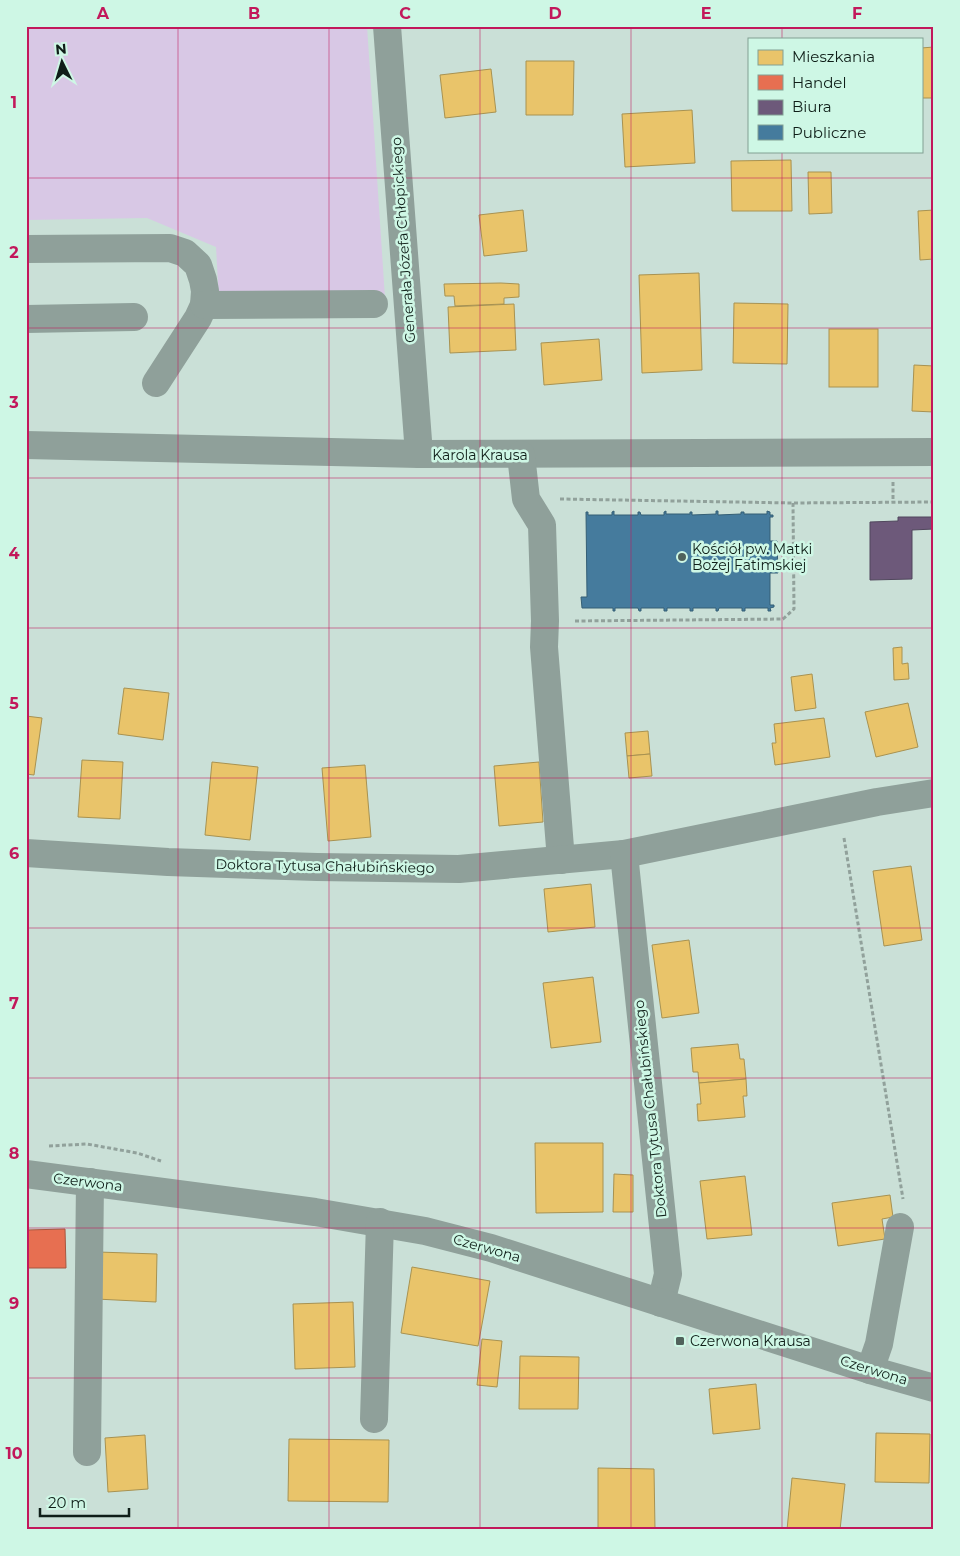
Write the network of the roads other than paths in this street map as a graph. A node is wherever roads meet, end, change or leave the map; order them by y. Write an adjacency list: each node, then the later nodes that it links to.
1 (388, 26): 10 (street, Generała Józefa Chłopickiego)
2 (26, 250): 4 (street)
3 (374, 304): 4 (street)
4 (204, 305): 7 (street)
5 (134, 318): 6 (street)
6 (26, 319)
7 (156, 383)
8 (26, 445): 10 (street, Karola Krausa)
9 (934, 452): 11 (street, Karola Krausa)
10 (419, 454): 11 (street, Karola Krausa)
11 (521, 455): 15 (street)
12 (934, 793): 14 (street, Doktora Tytusa Chałubińskiego)
13 (26, 853): 15 (street, Doktora Tytusa Chałubińskiego)
14 (624, 854): 15 (street, Doktora Tytusa Chałubińskiego); 20 (street, Doktora Tytusa Chałubińskiego)
15 (561, 860)
16 (26, 1174): 17 (street, Czerwona)
17 (90, 1182): 18 (street, Czerwona); 24 (street)
18 (380, 1222): 20 (street, Czerwona); 23 (street)
19 (900, 1227): 21 (street)
20 (661, 1303): 21 (street, Czerwona)
21 (870, 1370): 22 (street, Czerwona)
22 (934, 1388)
23 (374, 1419)
24 (87, 1452)

